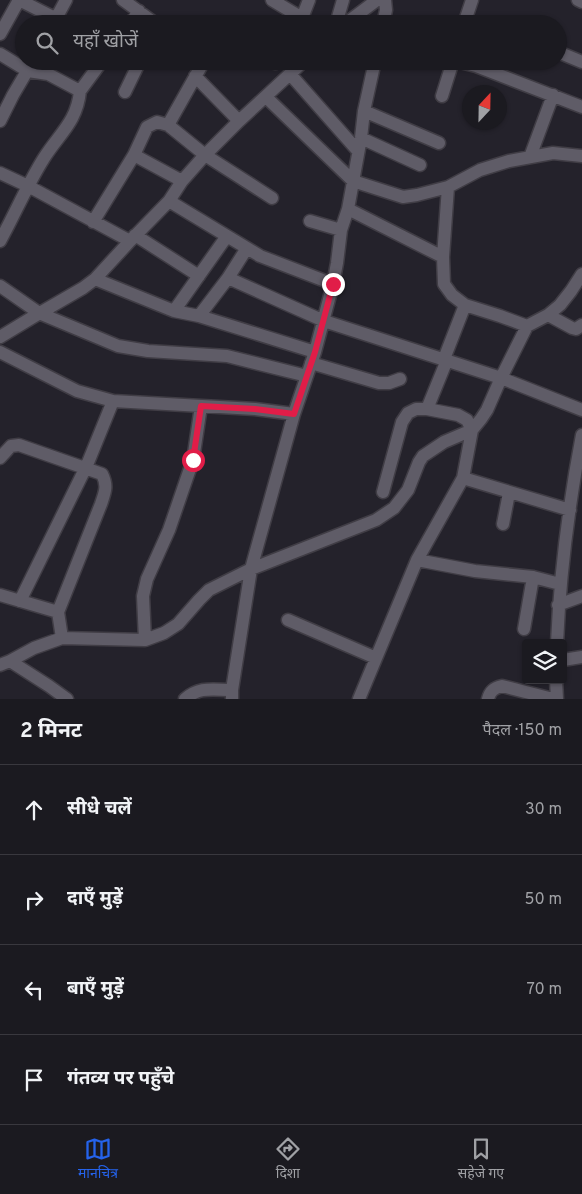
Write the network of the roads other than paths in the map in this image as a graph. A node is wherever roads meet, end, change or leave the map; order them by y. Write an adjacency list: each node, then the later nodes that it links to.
1 (19, 0): 13 (street); 23 (street)
2 (66, 0): 14 (street)
3 (123, 0): 12 (street)
4 (272, 0): 17 (street)
5 (309, 0): 18 (street)
6 (343, 0): 19 (street)
7 (377, 0): 20 (street)
8 (385, 0): 21 (street)
9 (472, 0): 22 (street)
10 (578, 0): 11 (street)
11 (582, 2)
12 (139, 11): 15 (street); 16 (street)
13 (44, 15)
14 (57, 15)
15 (136, 15)
16 (144, 15)
17 (296, 15)
18 (307, 15)
19 (339, 15)
20 (358, 15)
21 (385, 15)
22 (467, 15)
23 (0, 34)
24 (0, 54): 26 (street)
25 (567, 56): 27 (street)
26 (15, 60)
27 (582, 62)
28 (29, 70): 46 (street)
29 (40, 70): 39 (street)
30 (95, 70): 39 (street)
31 (136, 70): 40 (street)
32 (199, 70): 38 (street)
33 (294, 70): 37 (street)
34 (373, 70): 45 (street)
35 (451, 70): 42 (street)
36 (492, 70): 41 (street)
37 (290, 74): 43 (street); 51 (street)
38 (196, 76): 47 (street); 48 (street)
39 (80, 91): 60 (street)
40 (125, 92)
41 (553, 95): 44 (street); 55 (street)
42 (442, 96)
43 (266, 97): 47 (street); 59 (street)
44 (582, 107)
45 (364, 111): 49 (street); 50 (street)
46 (0, 121)
47 (239, 121): 53 (street)
48 (168, 125): 52 (street); 53 (street)
49 (361, 138): 51 (street); 56 (street)
50 (439, 142)
51 (358, 151): 59 (street)
52 (134, 155): 58 (street); 66 (street)
53 (205, 155): 58 (street); 62 (street)
54 (582, 156): 55 (street)
55 (530, 157): 61 (street)
56 (420, 165)
57 (0, 173): 60 (street)
58 (182, 181): 63 (street)
59 (353, 182): 61 (street); 64 (street)
60 (28, 186): 66 (street); 67 (street)
61 (448, 187): 73 (street)
62 (272, 198)
63 (169, 201): 69 (street); 70 (street)
64 (348, 210): 68 (street); 73 (street)
65 (310, 221): 68 (street)
66 (94, 222): 70 (street)
67 (4, 224): 71 (street)
68 (341, 230): 78 (street)
69 (227, 236): 72 (street); 75 (street)
70 (132, 238): 75 (street); 77 (street)
71 (0, 241)
72 (247, 248): 76 (street); 78 (street)
73 (443, 257): 80 (street)
74 (582, 274): 83 (street)
75 (199, 276): 81 (street)
76 (228, 278): 84 (street); 85 (street)
77 (95, 279): 81 (street); 82 (street)
78 (333, 284): 85 (street)
79 (0, 286): 82 (street)
80 (465, 305): 87 (street); 90 (street)
81 (174, 311): 84 (street)
82 (39, 313): 88 (street); 91 (street)
83 (548, 314): 86 (street); 87 (street)
84 (200, 316): 91 (street)
85 (324, 321): 90 (street); 91 (street)
86 (582, 325)
87 (527, 326): 92 (street)
88 (0, 337)
89 (0, 352): 94 (street)
90 (445, 360): 92 (street); 96 (street)
91 (311, 364): 93 (street); 98 (street)
92 (501, 378): 97 (street); 99 (street)
93 (400, 379)
94 (113, 401): 95 (street); 103 (street)
95 (201, 406): 98 (street); 122 (street)
96 (427, 409): 99 (street); 105 (street)
97 (582, 410)
98 (294, 414): 110 (street)
99 (472, 430): 104 (street); 110 (street)
100 (582, 435): 101 (street)
101 (580, 456): 107 (street)
102 (0, 458): 103 (street)
103 (86, 468): 115 (street); 117 (street)
104 (463, 478): 106 (street); 109 (street)
105 (383, 492)
106 (509, 493): 107 (street); 108 (street)
107 (570, 510): 112 (street)
108 (503, 524)
109 (417, 560): 111 (street); 124 (street)
110 (252, 569): 122 (street); 129 (street)
111 (533, 577): 112 (street); 119 (street)
112 (560, 584): 116 (street)
113 (0, 595): 115 (street)
114 (582, 596): 116 (street)
115 (20, 601): 117 (street)
116 (558, 605): 121 (street)
117 (58, 612): 120 (street)
118 (288, 620): 124 (street)
119 (524, 629)
120 (62, 638): 122 (street); 126 (street)
121 (557, 639)
122 (145, 640)
123 (582, 657): 125 (street)
124 (376, 658): 132 (street)
125 (567, 659)
126 (5, 663): 130 (street)
127 (556, 684): 134 (street)
128 (203, 694): 129 (street); 131 (street)
129 (232, 694)
130 (67, 699)
131 (185, 699)
132 (359, 699)
133 (488, 699): 134 (street)
134 (555, 699)

